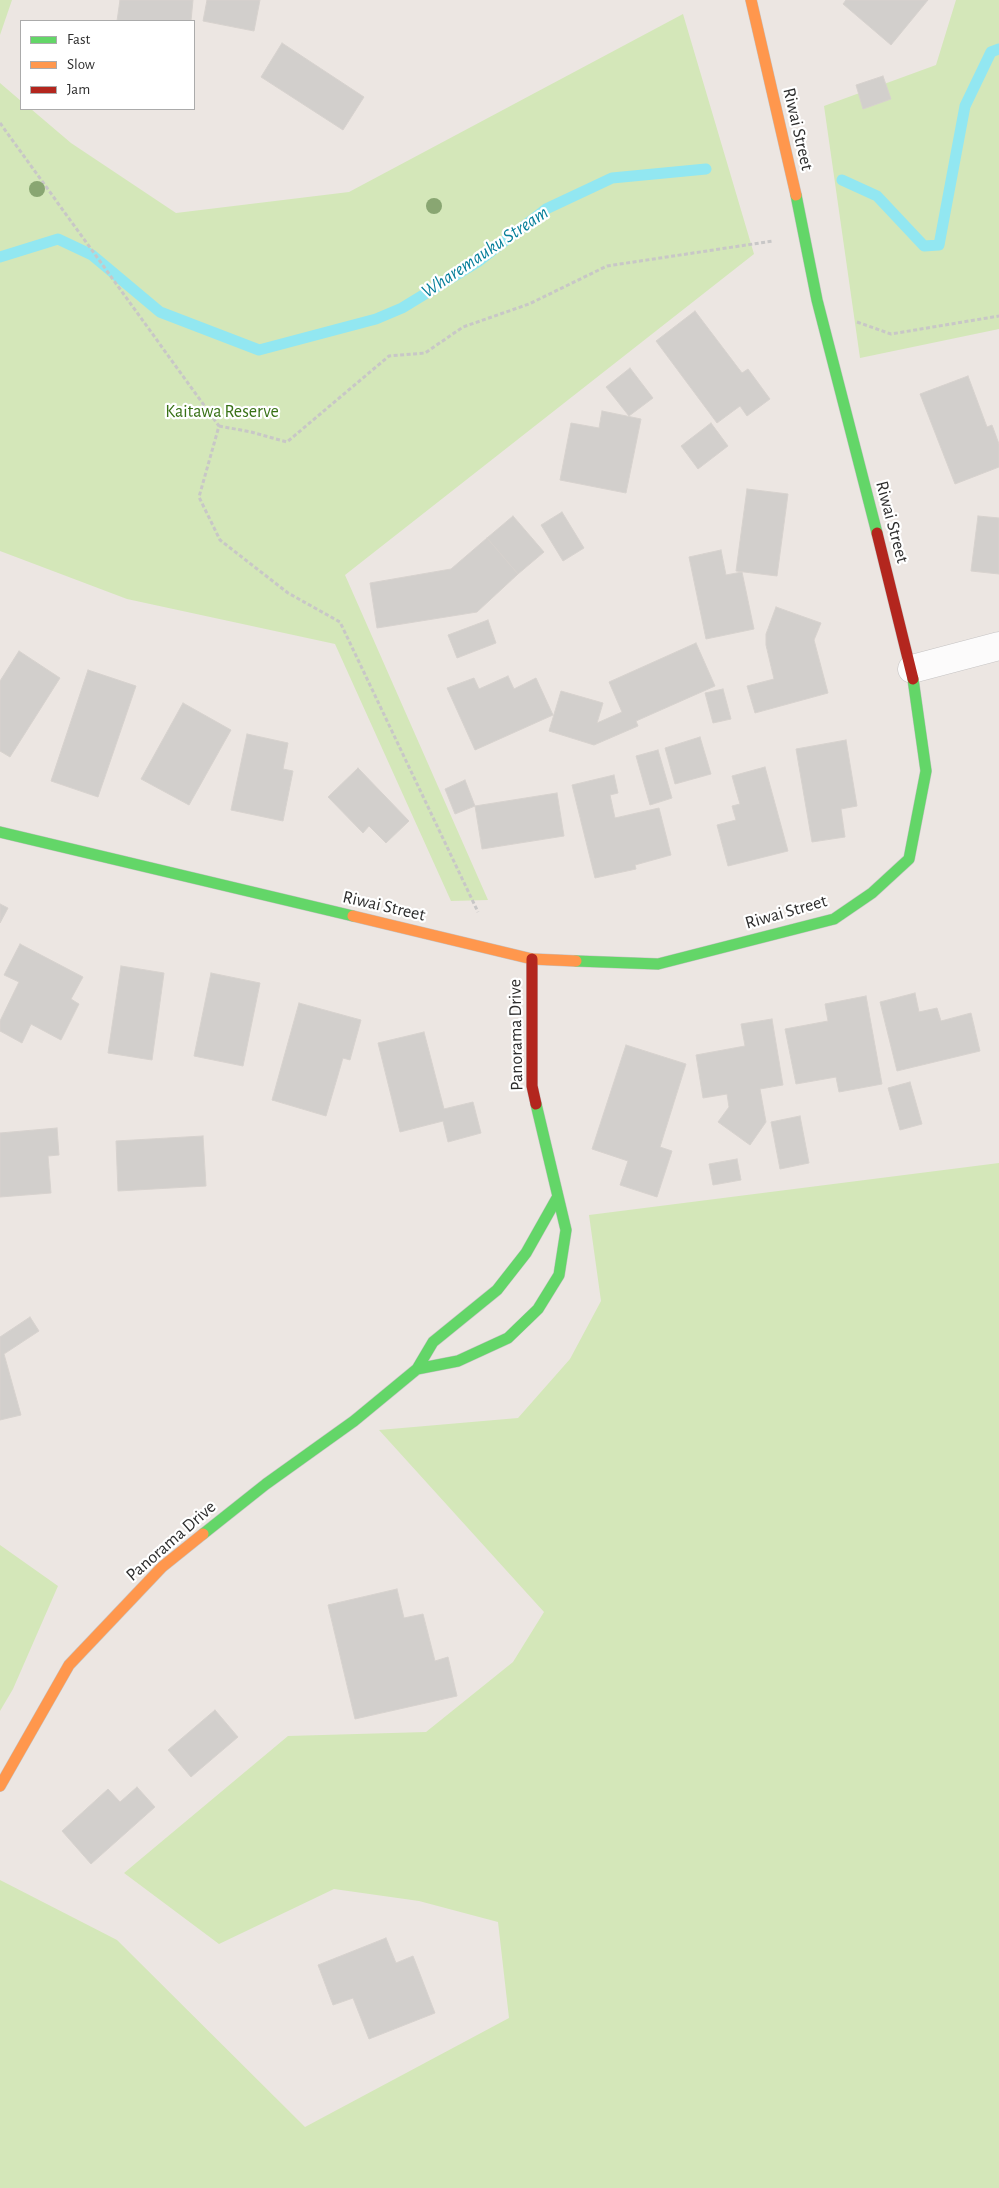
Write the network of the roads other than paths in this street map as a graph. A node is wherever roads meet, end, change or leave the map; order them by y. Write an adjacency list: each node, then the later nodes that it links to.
1 (751, 0): 3 (street, Riwai Street)
2 (999, 646): 3 (street)
3 (912, 669): 5 (street, Riwai Street)
4 (0, 832): 5 (street, Riwai Street)
5 (532, 959): 6 (street, Panorama Drive)
6 (557, 1198): 7 (street, Panorama Drive); 7 (street, Panorama Drive)
7 (417, 1369): 8 (street, Panorama Drive)
8 (0, 1786)

